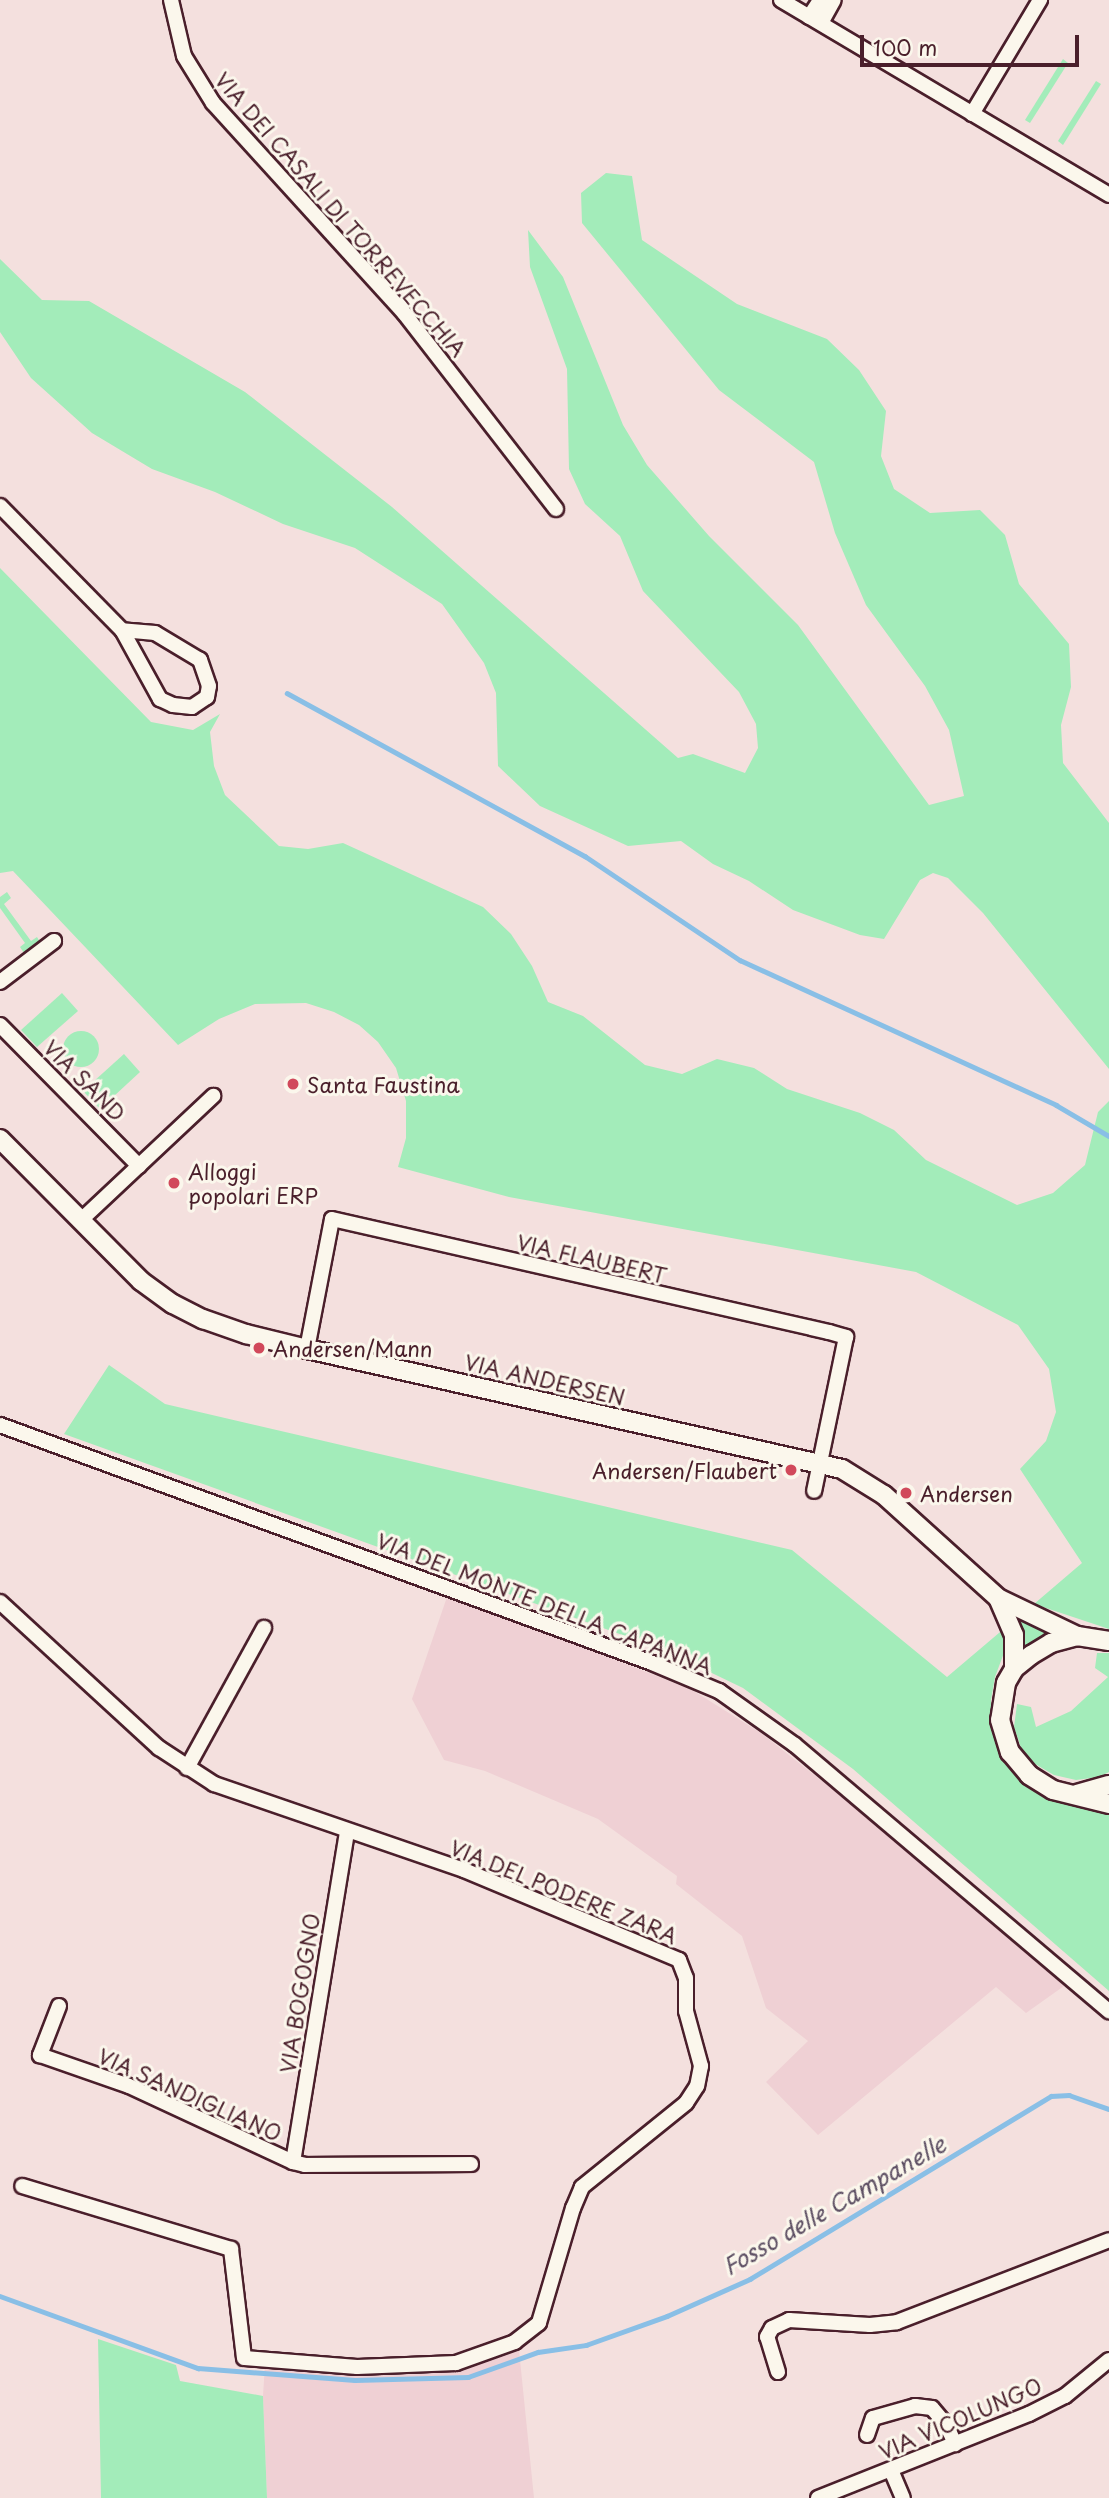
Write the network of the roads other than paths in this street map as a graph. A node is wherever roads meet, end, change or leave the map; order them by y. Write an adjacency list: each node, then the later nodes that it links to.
1 (171, 0): 10 (street, VIA DEI CASALI DI TORREVECCHIA)
2 (781, 0): 6 (street)
3 (820, 0): 6 (street)
4 (834, 0): 6 (street)
5 (1040, 0): 7 (street)
6 (815, 20): 7 (street)
7 (972, 114): 8 (street)
8 (1109, 195)
9 (0, 506): 11 (street)
10 (556, 509)
11 (122, 631): 11 (street)
12 (54, 941): 13 (street)
13 (0, 982)
14 (0, 1025): 17 (street, VIA SAND)
15 (213, 1096): 17 (street)
16 (0, 1139): 18 (street, VIA ANDERSEN)
17 (139, 1166): 18 (street)
18 (80, 1221): 19 (street, VIA ANDERSEN)
19 (306, 1349): 21 (street, VIA ANDERSEN); 21 (street, VIA FLAUBERT)
20 (0, 1425): 35 (street, VIA DEL MONTE DELLA CAPANNA)
21 (818, 1462): 22 (street); 23 (street, VIA ANDERSEN)
22 (814, 1491)
23 (998, 1598): 26 (street, VIA ANDERSEN); 28 (street, VIA ANDERSEN)
24 (0, 1602): 29 (street, VIA DEL PODERE ZARA)
25 (264, 1628): 29 (street)
26 (1077, 1636): 27 (street, VIA ANDERSEN); 28 (street, VIA ANDERSEN)
27 (1109, 1641)
28 (1014, 1669): 31 (street, VIA ANDERSEN)
29 (187, 1769): 33 (street, VIA DEL PODERE ZARA)
30 (1109, 1785): 31 (street)
31 (1077, 1794): 32 (street, VIA ANDERSEN)
32 (1109, 1804)
33 (347, 1831): 36 (street, VIA BOGOGNO); 38 (street, VIA DEL PODERE ZARA)
34 (59, 2006): 36 (street, VIA SANDIGLIANO)
35 (1109, 2011)
36 (293, 2162): 37 (street)
37 (471, 2164)
38 (22, 2186)
39 (1109, 2240): 41 (street)
40 (1109, 2360): 43 (street, VIA VICOLUNGO)
41 (778, 2372)
42 (867, 2435): 43 (street)
43 (955, 2444): 44 (street, VIA VICOLUNGO)
44 (891, 2470): 45 (street, VIA VICOLUNGO); 46 (street)
45 (818, 2498)
46 (903, 2498)

